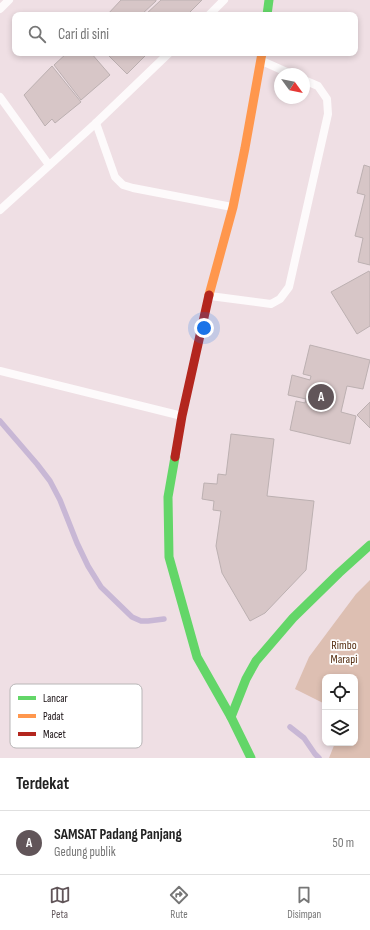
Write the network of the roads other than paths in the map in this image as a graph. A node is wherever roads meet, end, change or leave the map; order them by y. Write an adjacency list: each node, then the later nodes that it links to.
1 (9, 0): 4 (lane)
2 (224, 0): 5 (lane)
3 (269, 0): 6 (main road)
4 (0, 9)
5 (212, 12)
6 (267, 12)
7 (166, 56): 12 (lane)
8 (262, 57): 9 (lane); 14 (main road)
9 (281, 68)
10 (310, 83): 16 (lane)
11 (0, 97): 13 (lane)
12 (96, 123): 13 (lane); 14 (lane)
13 (49, 165): 15 (lane)
14 (233, 207): 16 (main road)
15 (0, 210)
16 (209, 296): 18 (main road)
17 (0, 371): 18 (lane)
18 (182, 416): 20 (main road)
19 (370, 545): 20 (main road)
20 (231, 717): 21 (main road)
21 (251, 758)

